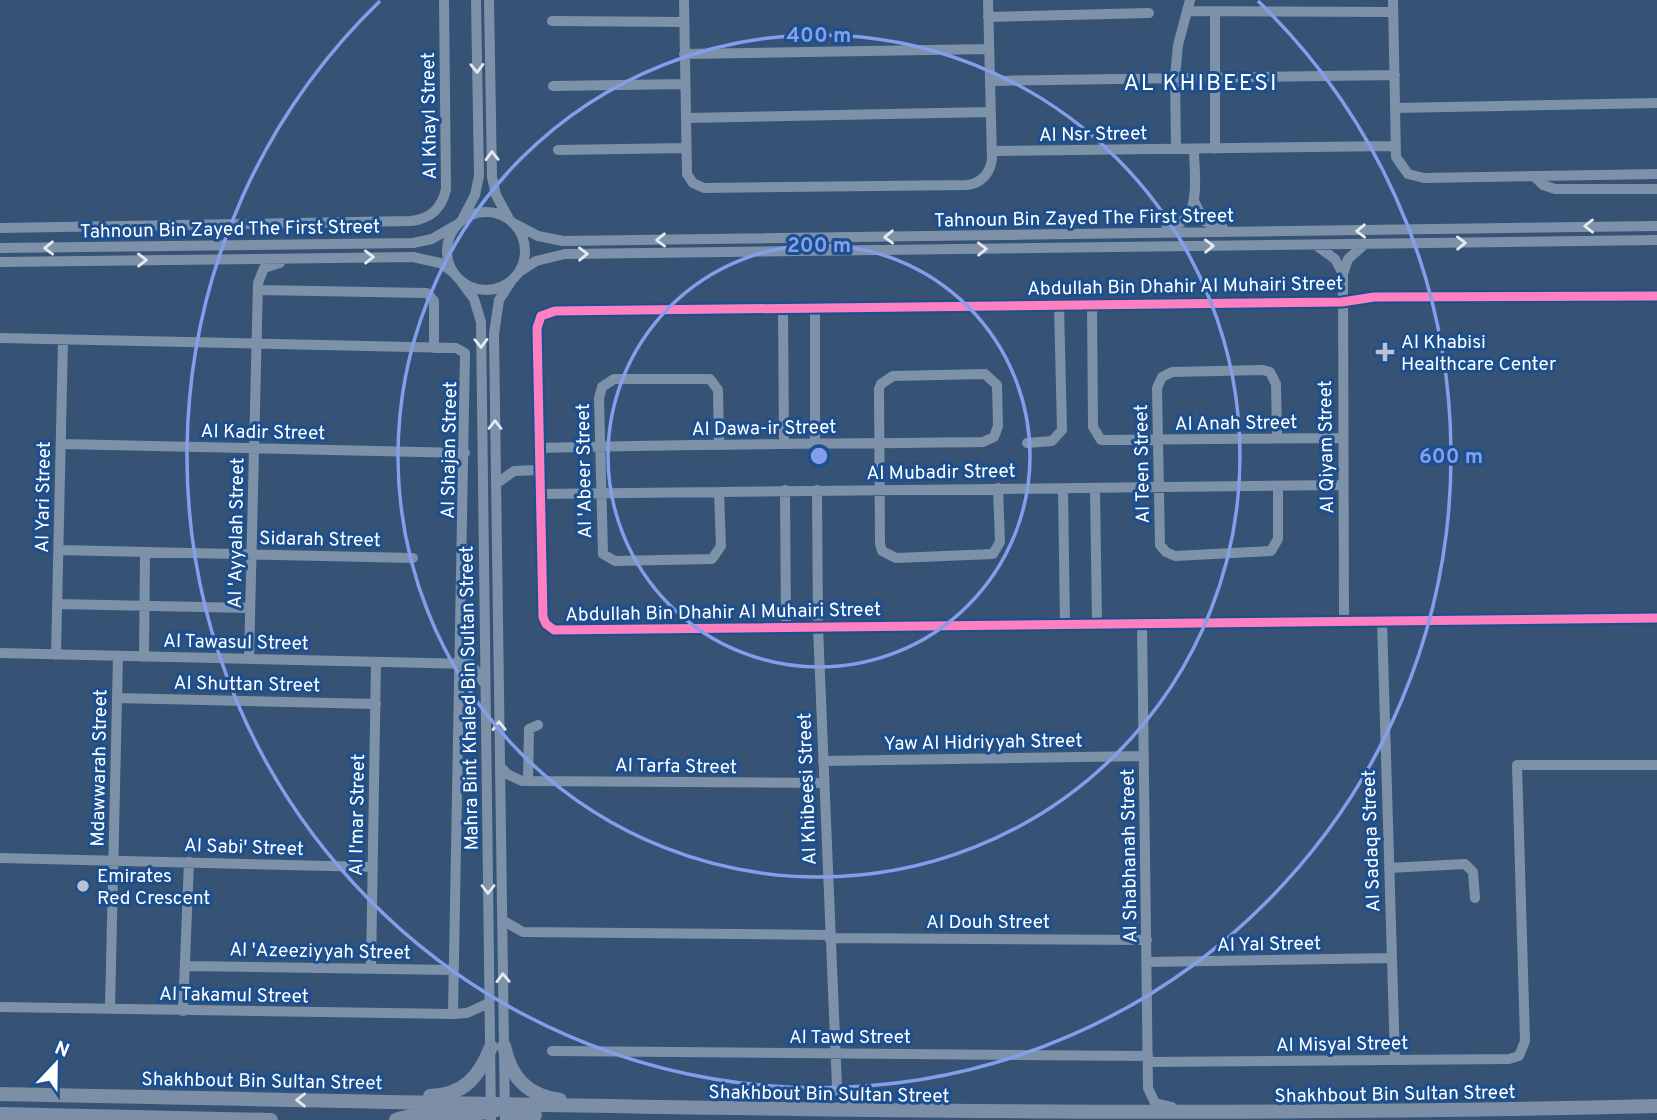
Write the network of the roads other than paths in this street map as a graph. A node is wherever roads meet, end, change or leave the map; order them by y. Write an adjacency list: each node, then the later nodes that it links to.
1 (444, 0): 39 (street, Al Khayl Street)
2 (477, 0): 37 (street, one-way to 37)
3 (489, 0): 36 (street, one-way to 3)
4 (684, 0): 12 (street)
5 (988, 0): 10 (street)
6 (1190, 6): 8 (street); 17 (street)
7 (1393, 6): 8 (street); 15 (street)
8 (1215, 12): 16 (street)
9 (1149, 13): 10 (street)
10 (988, 17): 13 (street)
11 (552, 21): 12 (street)
12 (684, 22): 14 (street)
13 (989, 49): 14 (street); 18 (street)
14 (684, 54): 19 (street)
15 (1395, 75): 16 (street); 22 (street)
16 (1215, 76): 17 (street); 29 (street)
17 (1175, 77): 18 (street); 27 (street)
18 (990, 81): 23 (street)
19 (685, 84): 20 (street); 24 (street)
20 (552, 86)
21 (1657, 103): 22 (street)
22 (1395, 108): 25 (street)
23 (990, 113): 24 (street); 31 (street)
24 (686, 118): 26 (street)
25 (1395, 146): 29 (street, Al Nsr Street); 33 (street)
26 (686, 148): 30 (street); 31 (street)
27 (1176, 149): 28 (street, Al Nsr Street); 31 (street, Al Nsr Street)
28 (1194, 149): 29 (street, Al Nsr Street); 35 (street)
29 (1215, 149)
30 (558, 150)
31 (992, 151)
32 (1657, 174): 33 (street)
33 (1534, 176): 34 (street)
34 (1657, 189)
35 (1194, 201): 40 (street); 41 (street)
36 (512, 222): 37 (street); 41 (street, Tahnoun Bin Zayed The First Street, one-way to 36); 52 (street)
37 (458, 223): 45 (street, Tahnoun Bin Zayed The First Street, one-way to 45); 53 (street)
38 (1657, 226): 40 (street, Tahnoun Bin Zayed The First Street, one-way to 40)
39 (0, 228)
40 (1243, 232): 41 (street, Tahnoun Bin Zayed The First Street)
41 (1146, 234)
42 (1654, 241): 43 (street, Tahnoun Bin Zayed The First Street, one-way to 42)
43 (1366, 244): 44 (street, Tahnoun Bin Zayed The First Street); 51 (street)
44 (1315, 245): 51 (street); 52 (street, Tahnoun Bin Zayed The First Street, one-way to 44)
45 (0, 248)
46 (323, 258): 47 (street, Tahnoun Bin Zayed The First Street); 53 (street, Tahnoun Bin Zayed The First Street, one-way to 53); 54 (street)
47 (182, 259): 49 (street, Tahnoun Bin Zayed The First Street, one-way to 47); 54 (street)
48 (0, 261): 49 (street, Tahnoun Bin Zayed The First Street)
49 (21, 261): 50 (street)
50 (0, 268)
51 (1343, 274): 56 (street, Al Qiyam Street)
52 (516, 276): 53 (street); 78 (street, Mahra Bint Khaled Bin Sultan Street, one-way to 52)
53 (457, 277): 109 (street, Mahra Bint Khaled Bin Sultan Street, one-way to 109)
54 (258, 286): 63 (street, Al 'Ayyalah Street); 64 (street)
55 (1657, 296): 56 (street, Abdullah Bin Dhahir Al Muhairi Street)
56 (1342, 302): 57 (street, Abdullah Bin Dhahir Al Muhairi Street); 66 (street, Al Qiyam Street)
57 (1092, 304): 58 (street, Abdullah Bin Dhahir Al Muhairi Street); 67 (street, Al Anah Street)
58 (1059, 306): 59 (street, Abdullah Bin Dhahir Al Muhairi Street); 68 (street)
59 (815, 308): 60 (street, Abdullah Bin Dhahir Al Muhairi Street); 71 (street)
60 (783, 309): 70 (street); 76 (street, Abdullah Bin Dhahir Al Muhairi Street)
61 (0, 338): 62 (street, Al Shajan Street)
62 (63, 340): 63 (street, Al Shajan Street); 69 (street, Al Yari Street)
63 (257, 343): 64 (street, Al Shajan Street); 75 (street, Al 'Ayyalah Street)
64 (434, 348): 77 (street, Al Shajan Street)
65 (1277, 438): 66 (street, Al Anah Street); 67 (street, Al Anah Street); 67 (street, Al Teen Street)
66 (1341, 438): 82 (street, Al Qiyam Street)
67 (1158, 440): 83 (street, Al Teen Street)
68 (1027, 443)
69 (61, 444): 75 (street, Al Kadir Street); 94 (street, Al Yari Street)
70 (784, 444): 71 (street, Al Dawa-ir Street); 73 (street, Al Dawa-ir Street)
71 (815, 444): 72 (street, Al Dawa-ir Street)
72 (879, 444): 72 (street, Al Dawa-ir Street); 87 (street)
73 (719, 445): 74 (street, Al Dawa-ir Street); 74 (street, Al 'Abeer Street)
74 (599, 446): 76 (street, Al Dawa-ir Street); 92 (street, Al 'Abeer Street)
75 (254, 448): 77 (street, Al Kadir Street); 96 (street, Al 'Ayyalah Street)
76 (538, 448): 79 (street, Abdullah Bin Dhahir Al Muhairi Street)
77 (464, 453): 116 (street, Al Shajan Street)
78 (495, 461): 80 (street); 81 (street, Mahra Bint Khaled Bin Sultan Street)
79 (538, 470): 80 (street); 93 (street, Abdullah Bin Dhahir Al Muhairi Street)
80 (514, 471): 81 (street)
81 (496, 484): 124 (street, Mahra Bint Khaled Bin Sultan Street, one-way to 81)
82 (1343, 485): 84 (street, Al Mubadir Street); 102 (street, Al Qiyam Street)
83 (1158, 486): 84 (street, Al Mubadir Street); 84 (street, Al Teen Street); 86 (street, Al Mubadir Street)
84 (1278, 486)
85 (998, 488): 87 (street, Al Mubadir Street); 87 (street); 88 (street, Al Mubadir Street)
86 (1096, 488): 88 (street, Al Mubadir Street); 104 (street)
87 (880, 489): 90 (street, Al Mubadir Street)
88 (1063, 489): 106 (street)
89 (785, 490): 90 (street, Al Mubadir Street); 91 (street, Al Mubadir Street); 107 (street)
90 (817, 490): 108 (street, Al Khibeesi Street)
91 (719, 492): 92 (street, Al Mubadir Street); 92 (street, Al 'Abeer Street)
92 (600, 493): 93 (street, Al Mubadir Street)
93 (539, 494): 107 (street, Abdullah Bin Dhahir Al Muhairi Street)
94 (58, 550): 95 (street, Sidarah Street); 98 (street, Al Yari Street)
95 (145, 552): 96 (street, Sidarah Street); 99 (street)
96 (251, 555): 97 (street, Sidarah Street); 100 (street, Al 'Ayyalah Street)
97 (413, 558)
98 (57, 604): 99 (street); 111 (street, Al Yari Street)
99 (145, 605): 100 (street); 113 (street)
100 (250, 608): 114 (street, Al 'Ayyalah Street)
101 (1657, 618): 103 (street, Abdullah Bin Dhahir Al Muhairi Street)
102 (1344, 621): 103 (street, Abdullah Bin Dhahir Al Muhairi Street); 105 (street, Abdullah Bin Dhahir Al Muhairi Street)
103 (1382, 621): 132 (street, Al Sadaqa Street)
104 (1097, 624): 105 (street, Abdullah Bin Dhahir Al Muhairi Street); 106 (street, Abdullah Bin Dhahir Al Muhairi Street)
105 (1142, 624): 121 (street, Al Shabhanah Street)
106 (1065, 625): 108 (street, Abdullah Bin Dhahir Al Muhairi Street)
107 (786, 627): 108 (street, Abdullah Bin Dhahir Al Muhairi Street)
108 (818, 627): 122 (street, Al Khibeesi Street)
109 (485, 646): 116 (street); 117 (street, Mahra Bint Khaled Bin Sultan Street)
110 (0, 653): 111 (street, Al Tawasul Street)
111 (56, 654): 112 (street, Al Tawasul Street)
112 (118, 656): 113 (street, Al Tawasul Street); 118 (street, Mdawwarah Street)
113 (145, 657): 114 (street, Al Tawasul Street)
114 (249, 659): 115 (street, Al Tawasul Street)
115 (376, 662): 116 (street, Al Tawasul Street); 119 (street, Al I'mar Street)
116 (465, 664): 117 (street); 143 (street, Al Shajan Street)
117 (486, 686): 144 (street, Mahra Bint Khaled Bin Sultan Street, one-way to 144)
118 (117, 698): 119 (street, Al Shuttan Street); 129 (street, Mdawwarah Street)
119 (376, 704): 131 (street, Al I'mar Street)
120 (538, 725): 125 (street)
121 (1144, 756): 122 (street, Yaw Al Hidriyyah Street); 137 (street, Al Shabhanah Street)
122 (823, 761): 126 (street, Al Khibeesi Street)
123 (1657, 765): 155 (street, Al Misyal Street)
124 (500, 766): 125 (street); 127 (street, Mahra Bint Khaled Bin Sultan Street)
125 (525, 781): 126 (street, Al Tarfa Street); 127 (street)
126 (823, 783): 136 (street, Al Khibeesi Street)
127 (500, 797): 134 (street, Mahra Bint Khaled Bin Sultan Street)
128 (0, 858): 129 (street, Al Sabi' Street)
129 (113, 860): 130 (street, Al Sabi' Street); 146 (street, Mdawwarah Street)
130 (189, 862): 131 (street, Al Sabi' Street); 141 (street)
131 (373, 867): 142 (street, Al I'mar Street)
132 (1389, 868): 133 (street); 139 (street, Al Sadaqa Street)
133 (1475, 898)
134 (502, 920): 135 (street, Al Douh Street); 138 (street, Mahra Bint Khaled Bin Sultan Street)
135 (523, 932): 136 (street, Al Douh Street); 138 (street)
136 (829, 937): 137 (street, Al Douh Street); 153 (street, Al Khibeesi Street)
137 (1147, 940): 140 (street, Al Shabhanah Street)
138 (502, 945): 151 (street, Mahra Bint Khaled Bin Sultan Street, one-way to 138)
139 (1391, 958): 140 (street, Al Yal Street); 155 (street, Al Sadaqa Street)
140 (1147, 962): 154 (street, Al Shabhanah Street)
141 (185, 966): 142 (street, Al 'Azeeziyyah Street); 147 (street)
142 (371, 969): 143 (street, Al 'Azeeziyyah Street)
143 (454, 970): 149 (street, Al Shajan Street)
144 (489, 1003): 148 (street, Al Takamul Street); 150 (street, Mahra Bint Khaled Bin Sultan Street)
145 (0, 1007): 146 (street, Al Takamul Street)
146 (110, 1008): 147 (street, Al Takamul Street)
147 (183, 1011): 149 (street, Al Takamul Street)
148 (467, 1013): 149 (street, Al Takamul Street); 150 (street, Al Takamul Street)
149 (453, 1014)
150 (489, 1019): 151 (street, Mahra Bint Khaled Bin Sultan Street)
151 (497, 1046): 159 (main road); 161 (main road); 163 (street, Mahra Bint Khaled Bin Sultan Street)
152 (552, 1051): 153 (street, Al Tawd Street)
153 (836, 1054): 154 (street, Al Tawd Street); 156 (street, Al Khibeesi Street)
154 (1148, 1059): 155 (street, Al Misyal Street); 157 (street, Al Shabhanah Street)
155 (1395, 1060)
156 (837, 1087): 162 (street); 164 (street)
157 (1148, 1088): 165 (street); 166 (street)
158 (5, 1092): 159 (main road, Shakhbout Bin Sultan Street, one-way to 158)
159 (334, 1100): 163 (main road, Shakhbout Bin Sultan Street)
160 (1657, 1106): 166 (main road, Shakhbout Bin Sultan Street)
161 (669, 1109): 162 (main road, Shakhbout Bin Sultan Street); 163 (main road, Shakhbout Bin Sultan Street)
162 (757, 1111): 164 (main road, Shakhbout Bin Sultan Street)
163 (499, 1114): 169 (main road)
164 (919, 1114): 165 (main road, Shakhbout Bin Sultan Street)
165 (1064, 1115): 166 (main road, Shakhbout Bin Sultan Street)
166 (1230, 1115)
167 (5, 1116): 168 (main road, Shakhbout Bin Sultan Street)
168 (271, 1120)
169 (396, 1120)

